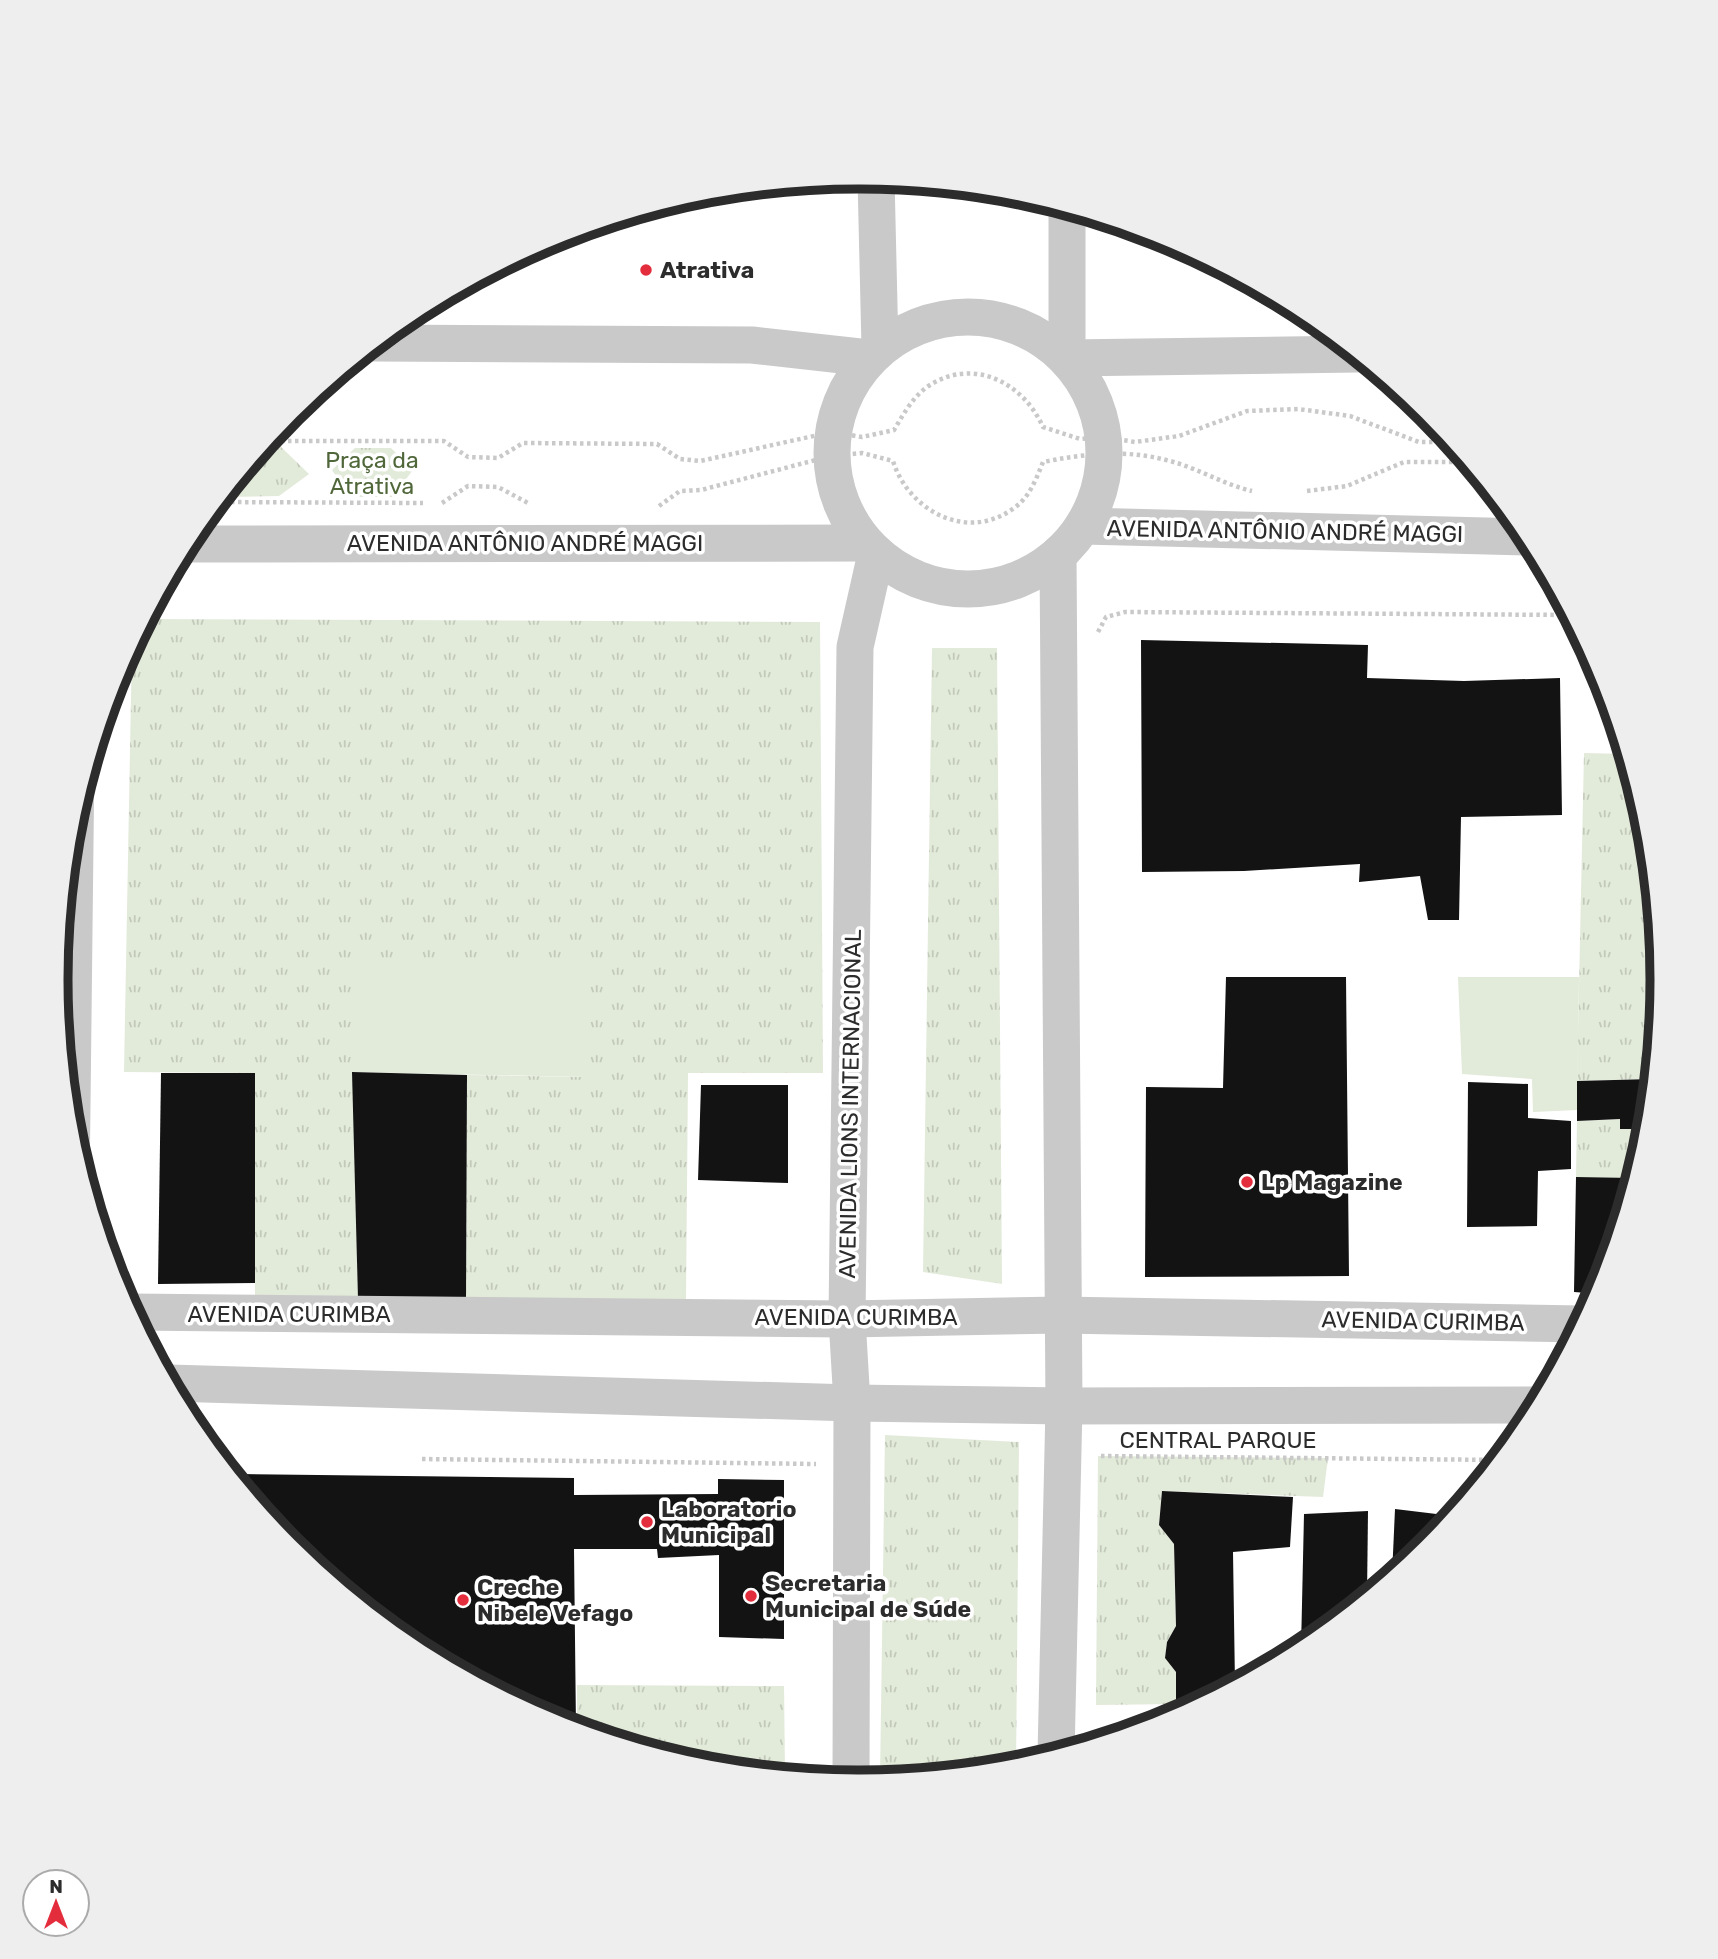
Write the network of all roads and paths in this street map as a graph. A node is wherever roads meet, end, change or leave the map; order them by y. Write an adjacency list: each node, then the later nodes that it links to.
1 (876, 189): 4 (street)
2 (1067, 217): 6 (street)
3 (389, 344): 4 (street)
4 (874, 353): 6 (street, AVENIDA ANTÔNIO ANDRÉ MAGGI); 9 (street, AVENIDA ANTÔNIO ANDRÉ MAGGI)
5 (1343, 354): 6 (street)
6 (1067, 358): 10 (street, AVENIDA ANTÔNIO ANDRÉ MAGGI)
7 (280, 441): 9 (path)
8 (1439, 442): 10 (path)
9 (831, 444): 10 (path); 10 (path); 16 (path); 20 (street, AVENIDA ANTÔNIO ANDRÉ MAGGI)
10 (1104, 445): 12 (path); 17 (street, AVENIDA ANTÔNIO ANDRÉ MAGGI)
11 (1457, 462): 13 (path)
12 (1263, 491)
13 (1298, 491)
14 (229, 502): 15 (path)
15 (538, 504)
16 (657, 508)
17 (1083, 526): 18 (street, AVENIDA ANTÔNIO ANDRÉ MAGGI); 21 (street, AVENIDA ANTÔNIO ANDRÉ MAGGI)
18 (1514, 537)
19 (199, 544): 20 (street, AVENIDA ANTÔNIO ANDRÉ MAGGI)
20 (870, 548): 21 (street, AVENIDA ANTÔNIO ANDRÉ MAGGI); 28 (street, AVENIDA LIONS INTERNACIONAL)
21 (1058, 555): 27 (street)
22 (1560, 615): 23 (path)
23 (1098, 642)
24 (78, 855): 25 (street)
25 (76, 1087)
26 (142, 1312): 28 (street, AVENIDA CURIMBA)
27 (1061, 1315): 28 (street, AVENIDA CURIMBA); 29 (street, AVENIDA CURIMBA); 33 (street)
28 (847, 1319): 31 (street, AVENIDA LIONS INTERNACIONAL)
29 (1570, 1324)
30 (179, 1383): 31 (street)
31 (852, 1403): 33 (street); 39 (street, AVENIDA LIONS INTERNACIONAL)
32 (1525, 1405): 33 (street)
33 (1064, 1406): 38 (street)
34 (422, 1459): 36 (path)
35 (1487, 1460): 37 (path, CENTRAL PARQUE)
36 (824, 1464)
37 (1098, 1469)
38 (1056, 1745)
39 (851, 1770)

